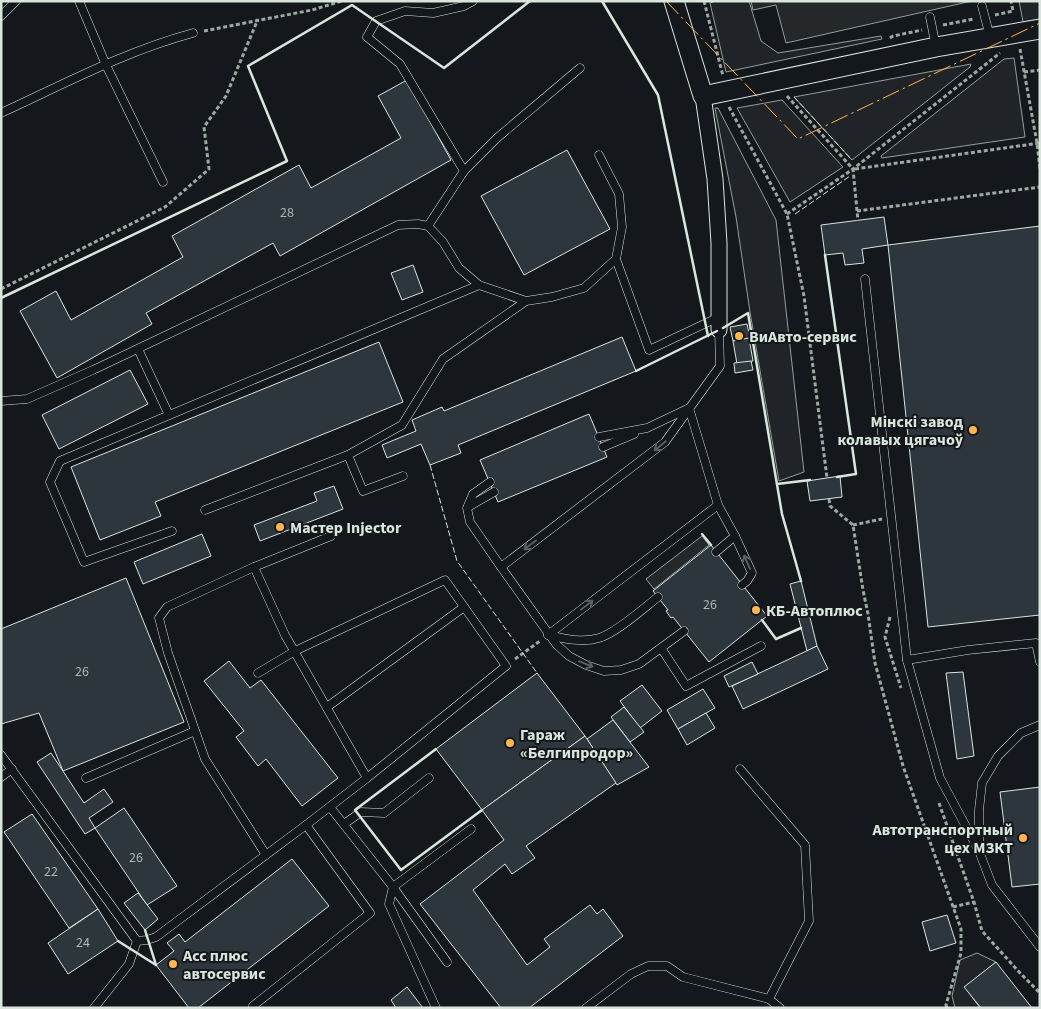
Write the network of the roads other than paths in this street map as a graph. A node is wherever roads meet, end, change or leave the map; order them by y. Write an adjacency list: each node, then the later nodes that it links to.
1 (16, 1): 6 (lane)
2 (79, 1): 12 (lane)
3 (473, 1): 17 (lane)
4 (674, 1): 14 (street)
5 (982, 6): 10 (lane)
6 (1, 16)
7 (930, 17): 11 (lane)
8 (1040, 29): 10 (street)
9 (194, 33): 12 (lane)
10 (990, 37): 11 (street)
11 (936, 47): 14 (street)
12 (106, 64): 15 (lane); 18 (lane)
13 (580, 68): 17 (lane)
14 (704, 96): 24 (street)
15 (1, 114)
16 (599, 155): 20 (lane)
17 (464, 171): 19 (lane)
18 (163, 182)
19 (428, 226): 22 (lane); 25 (lane)
20 (616, 259): 23 (lane); 24 (lane)
21 (864, 279): 53 (lane)
22 (478, 285): 23 (lane); 28 (lane)
23 (526, 302): 32 (lane)
24 (719, 323): 27 (lane)
25 (138, 349): 26 (lane); 28 (lane)
26 (1, 401)
27 (689, 408): 29 (lane); 36 (lane); 44 (lane, one-way to 44)
28 (168, 415): 39 (lane)
29 (647, 428): 30 (lane); 31 (lane)
30 (599, 437)
31 (603, 447)
32 (348, 455): 33 (lane); 38 (lane)
33 (403, 476)
34 (490, 482): 37 (lane)
35 (494, 492): 37 (lane)
36 (718, 505): 41 (lane); 49 (lane, one-way to 36)
37 (467, 508): 44 (lane)
38 (205, 510)
39 (172, 532)
40 (331, 536): 43 (lane)
41 (735, 536): 42 (lane); 45 (lane, one-way to 41)
42 (716, 552)
43 (254, 567): 52 (lane); 58 (lane)
44 (501, 567): 49 (lane)
45 (742, 585)
46 (658, 597): 49 (lane)
47 (464, 607): 52 (lane); 56 (lane); 64 (lane)
48 (684, 631): 51 (lane)
49 (548, 635): 51 (lane, one-way to 51)
50 (761, 646): 51 (lane)
51 (661, 648)
52 (295, 651): 55 (lane); 56 (lane)
53 (907, 660): 54 (lane); 70 (lane)
54 (1040, 662)
55 (258, 673)
56 (327, 707): 64 (lane)
57 (1040, 726): 70 (lane)
58 (195, 731): 63 (lane); 71 (lane)
59 (1, 755): 60 (lane)
60 (12, 769): 62 (lane); 74 (lane)
61 (740, 769): 77 (lane)
62 (1, 777)
63 (86, 778)
64 (368, 778): 66 (lane)
65 (429, 778): 67 (lane)
66 (330, 807): 67 (lane); 68 (lane)
67 (344, 824): 72 (lane)
68 (306, 826): 71 (lane); 79 (lane)
69 (471, 829): 72 (lane)
70 (980, 851): 73 (lane)
71 (266, 855): 74 (lane)
72 (393, 887): 76 (lane); 80 (lane)
73 (1036, 937): 75 (lane)
74 (137, 941): 78 (lane)
75 (1040, 947)
76 (447, 962)
77 (770, 999): 81 (lane); 82 (lane)
78 (94, 1008)
79 (254, 1008)
80 (436, 1008)
81 (586, 1008)
82 (780, 1008)

